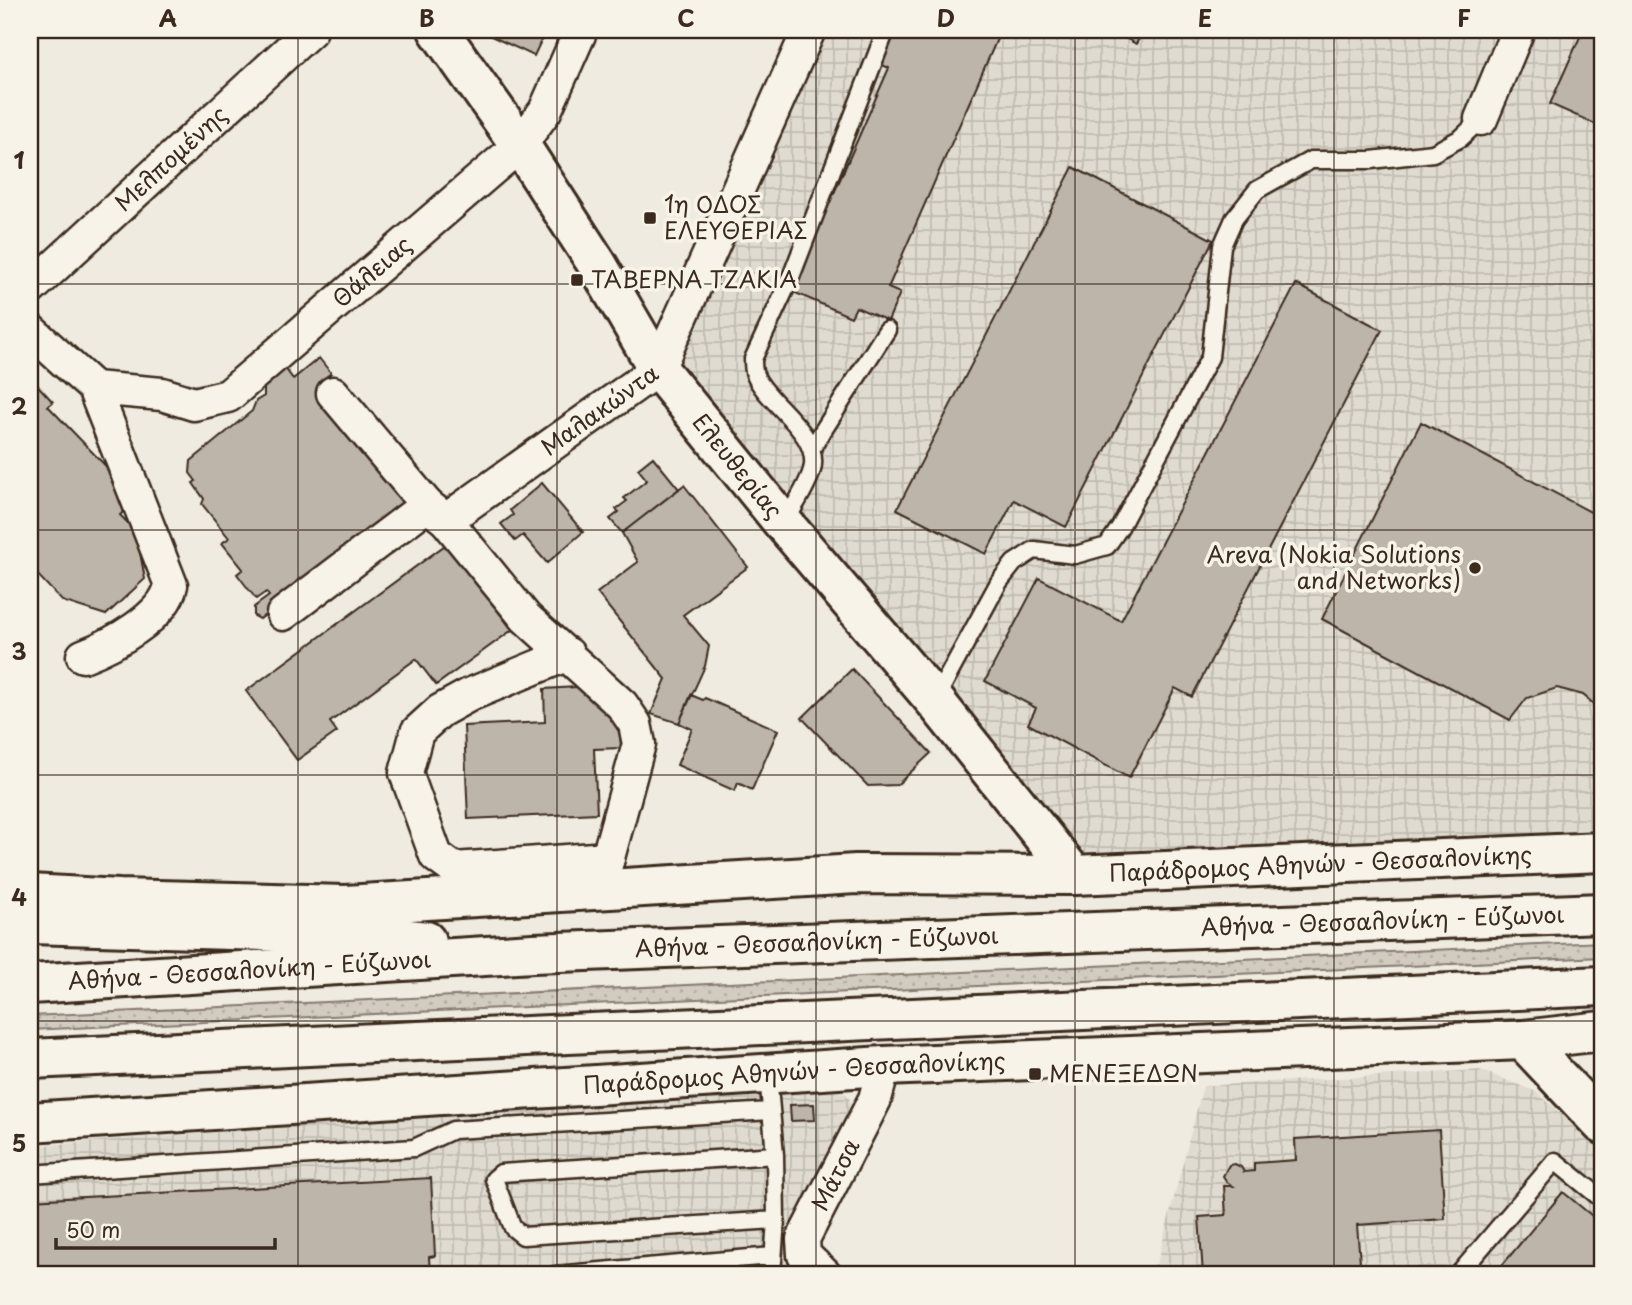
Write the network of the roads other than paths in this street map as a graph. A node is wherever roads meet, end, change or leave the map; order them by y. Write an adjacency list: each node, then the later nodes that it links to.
1 (311, 30): 9 (street, Μελπομένης)
2 (438, 30): 8 (main road, Ελευθερίας)
3 (581, 30): 8 (street, Θάλειας)
4 (809, 30): 12 (street, Μαλακώντα)
5 (886, 30): 15 (lane)
6 (1518, 30): 7 (street)
7 (1481, 120): 21 (lane)
8 (520, 145): 12 (main road, Ελευθερίας); 13 (street, Θάλειας)
9 (31, 287)
10 (30, 330): 13 (street)
11 (887, 330): 15 (lane)
12 (658, 369): 16 (street, Μαλακώντα); 17 (main road, Ελευθερίας)
13 (94, 388): 20 (street)
14 (333, 393): 16 (street)
15 (811, 448): 17 (lane)
16 (436, 513): 18 (street, Μαλακώντα); 19 (street)
17 (784, 524): 21 (main road, Ελευθερίας)
18 (283, 614)
19 (568, 654): 23 (street); 23 (street)
20 (83, 656)
21 (935, 701): 24 (main road, Ελευθερίας)
22 (1602, 852): 24 (main road, Παράδρομος Αθηνών - Θεσσαλονίκης)
23 (604, 874): 24 (main road, Παράδρομος Αθηνών - Θεσσαλονίκης); 25 (main road, Παράδρομος Αθηνών - Θεσσαλονίκης)
24 (1074, 875)
25 (30, 894)
26 (1602, 913): 28 (main road, Αθήνα - Θεσσαλονίκη - Εύζωνοι)
27 (30, 923): 28 (main road)
28 (533, 953): 29 (main road, Αθήνα - Θεσσαλονίκη - Εύζωνοι)
29 (30, 984)
30 (1602, 986): 33 (main road)
31 (1602, 1031): 32 (main road, Παράδρομος Αθηνών - Θεσσαλονίκης)
32 (1524, 1040): 34 (main road, Παράδρομος Αθηνών - Θεσσαλονίκης); 37 (main road)
33 (30, 1059)
34 (884, 1066): 35 (main road, Παράδρομος Αθηνών - Θεσσαλονίκης); 45 (street, Μάτσα)
35 (769, 1093): 36 (main road, Παράδρομος Αθηνών - Θεσσαλονίκης); 38 (lane); 39 (lane)
36 (30, 1122)
37 (1602, 1124)
38 (775, 1155): 41 (lane); 41 (lane)
39 (30, 1174)
40 (1602, 1199): 46 (lane)
41 (776, 1220): 42 (lane)
42 (773, 1256): 43 (lane); 44 (lane)
43 (555, 1275)
44 (772, 1275)
45 (825, 1275)
46 (1458, 1275)

